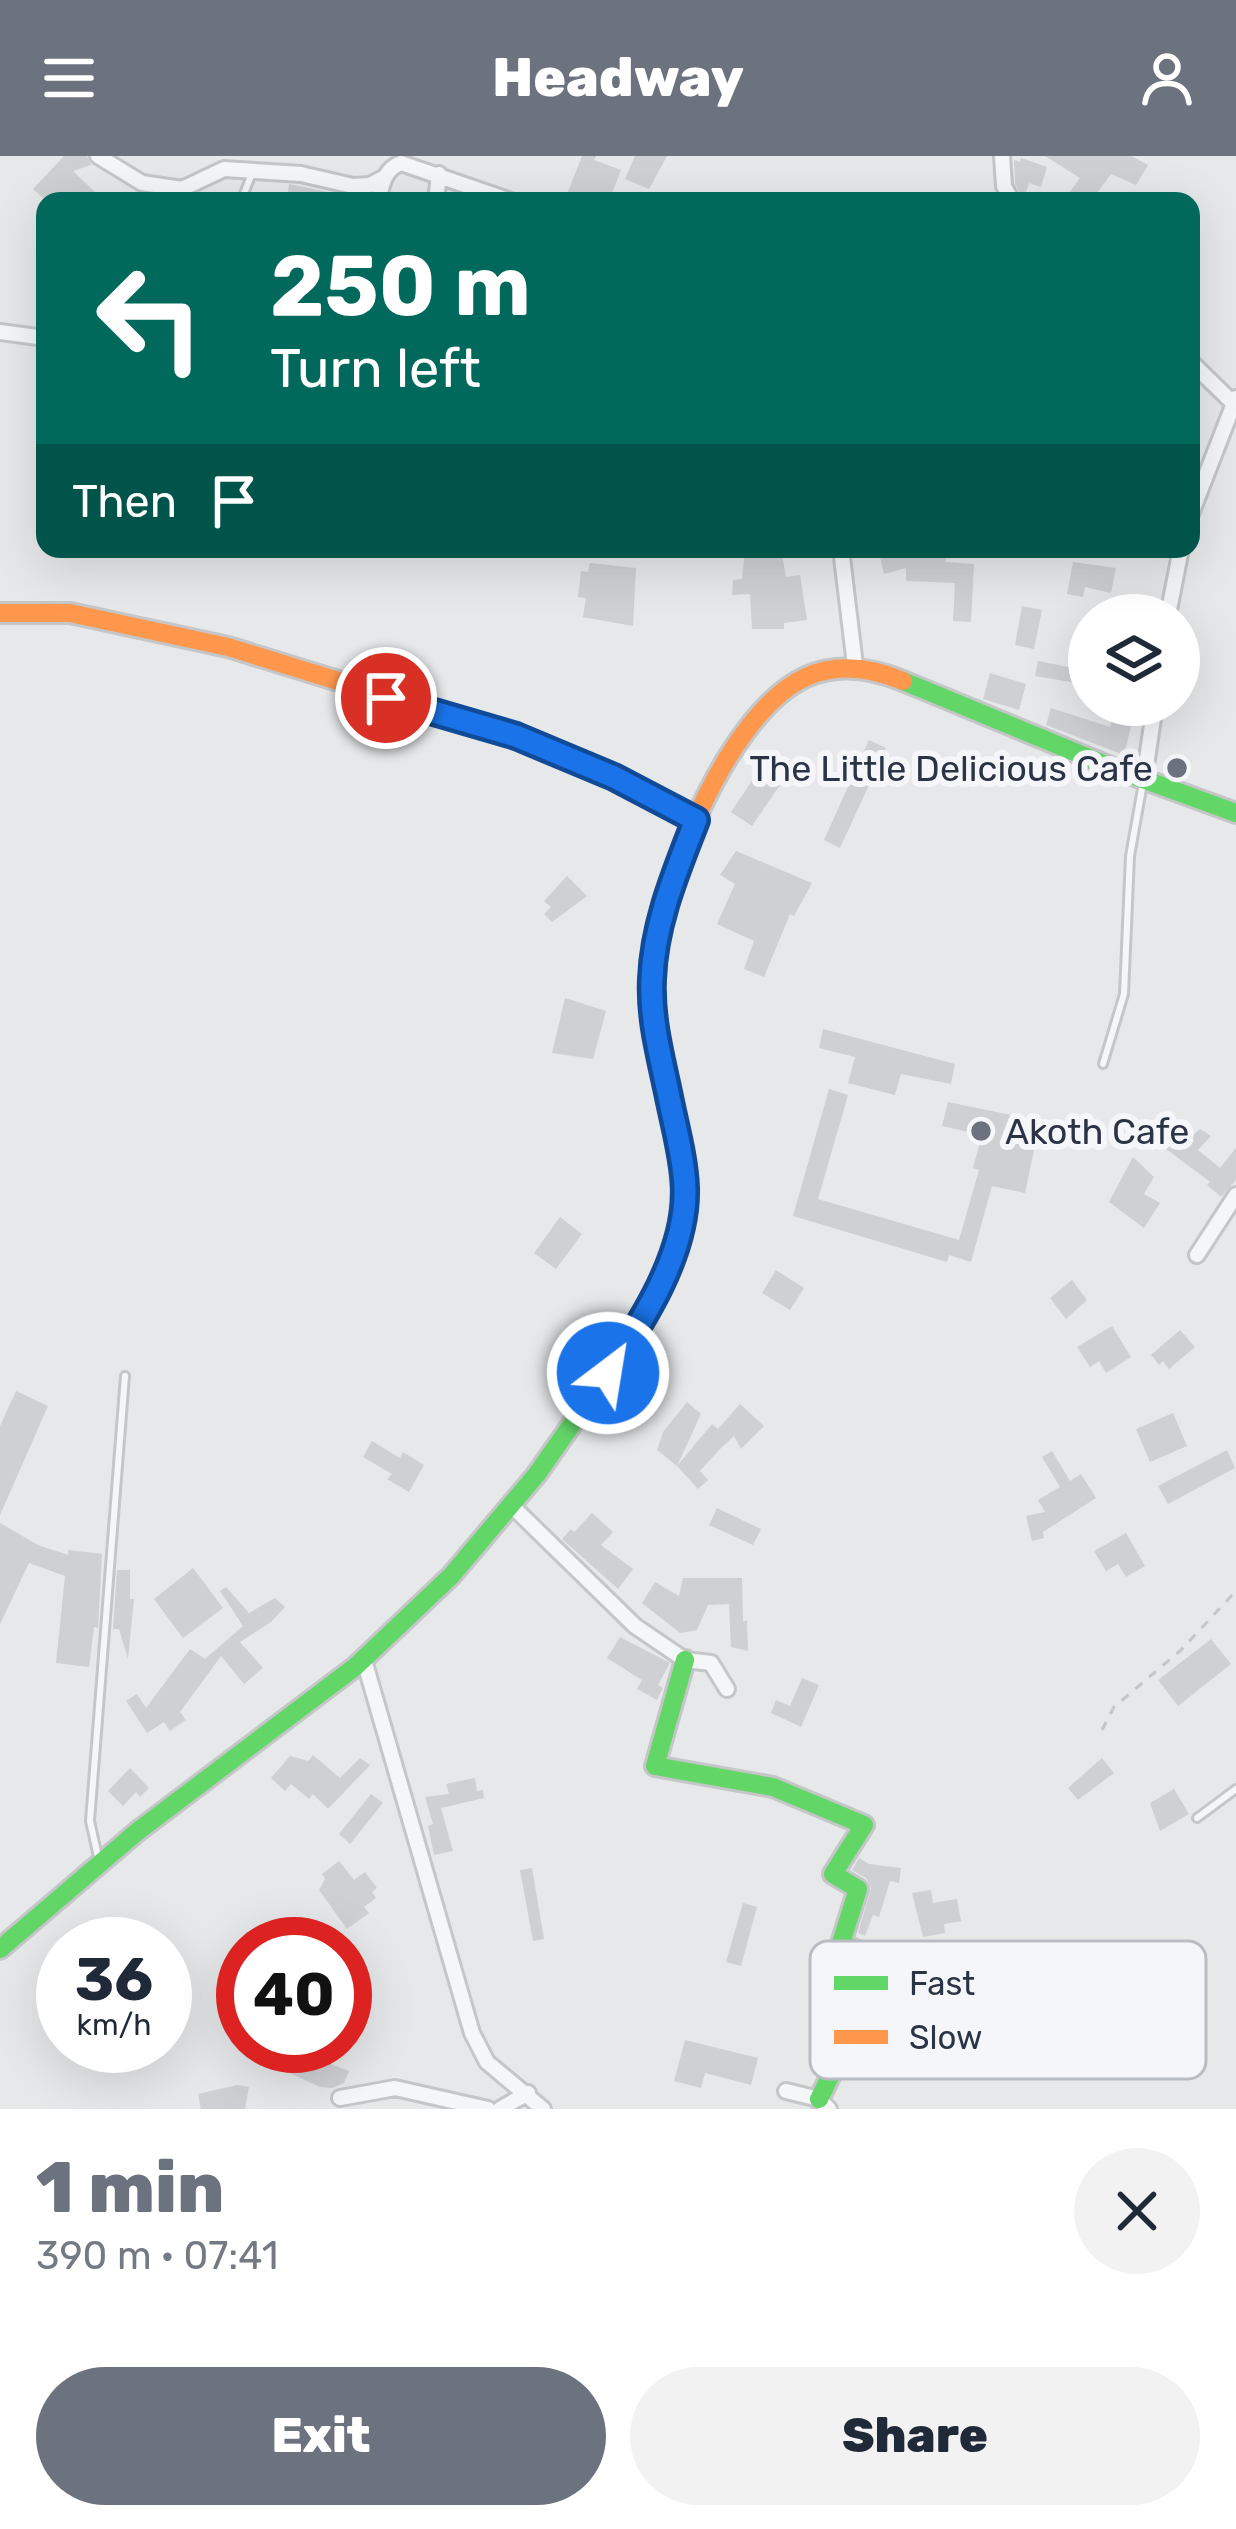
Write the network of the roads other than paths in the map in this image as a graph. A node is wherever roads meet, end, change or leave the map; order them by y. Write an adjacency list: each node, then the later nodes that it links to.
1 (98, 156): 3 (street)
2 (1002, 156): 10 (street)
3 (270, 170): 5 (street); 6 (lane)
4 (440, 174): 5 (street); 8 (street); 9 (street)
5 (385, 177): 7 (street)
6 (245, 192)
7 (381, 192)
8 (437, 192)
9 (486, 192)
10 (1007, 192)
11 (0, 332): 12 (street)
12 (36, 337)
13 (1200, 370): 14 (street)
14 (1234, 400): 15 (street)
15 (1200, 490)
16 (843, 558): 20 (street)
17 (1179, 558): 18 (street)
18 (1172, 594)
19 (0, 613): 24 (street)
20 (855, 665): 22 (street); 24 (street)
21 (1152, 726): 22 (street)
22 (1144, 779): 23 (street); 25 (lane)
23 (1236, 812)
24 (696, 820): 29 (street)
25 (1103, 1064)
26 (1236, 1195): 27 (street)
27 (1198, 1255)
28 (124, 1376): 35 (lane)
29 (512, 1506): 30 (street); 31 (street)
30 (364, 1660): 35 (street); 39 (street)
31 (685, 1660): 32 (street); 36 (street)
32 (727, 1688)
33 (1236, 1789): 34 (lane)
34 (1197, 1818)
35 (100, 1864): 37 (street)
36 (842, 1941)
37 (0, 1949)
38 (786, 2091): 41 (street)
39 (528, 2093): 43 (street); 44 (street)
40 (340, 2098): 42 (street)
41 (824, 2104)
42 (488, 2109)
43 (500, 2109)
44 (543, 2109)

